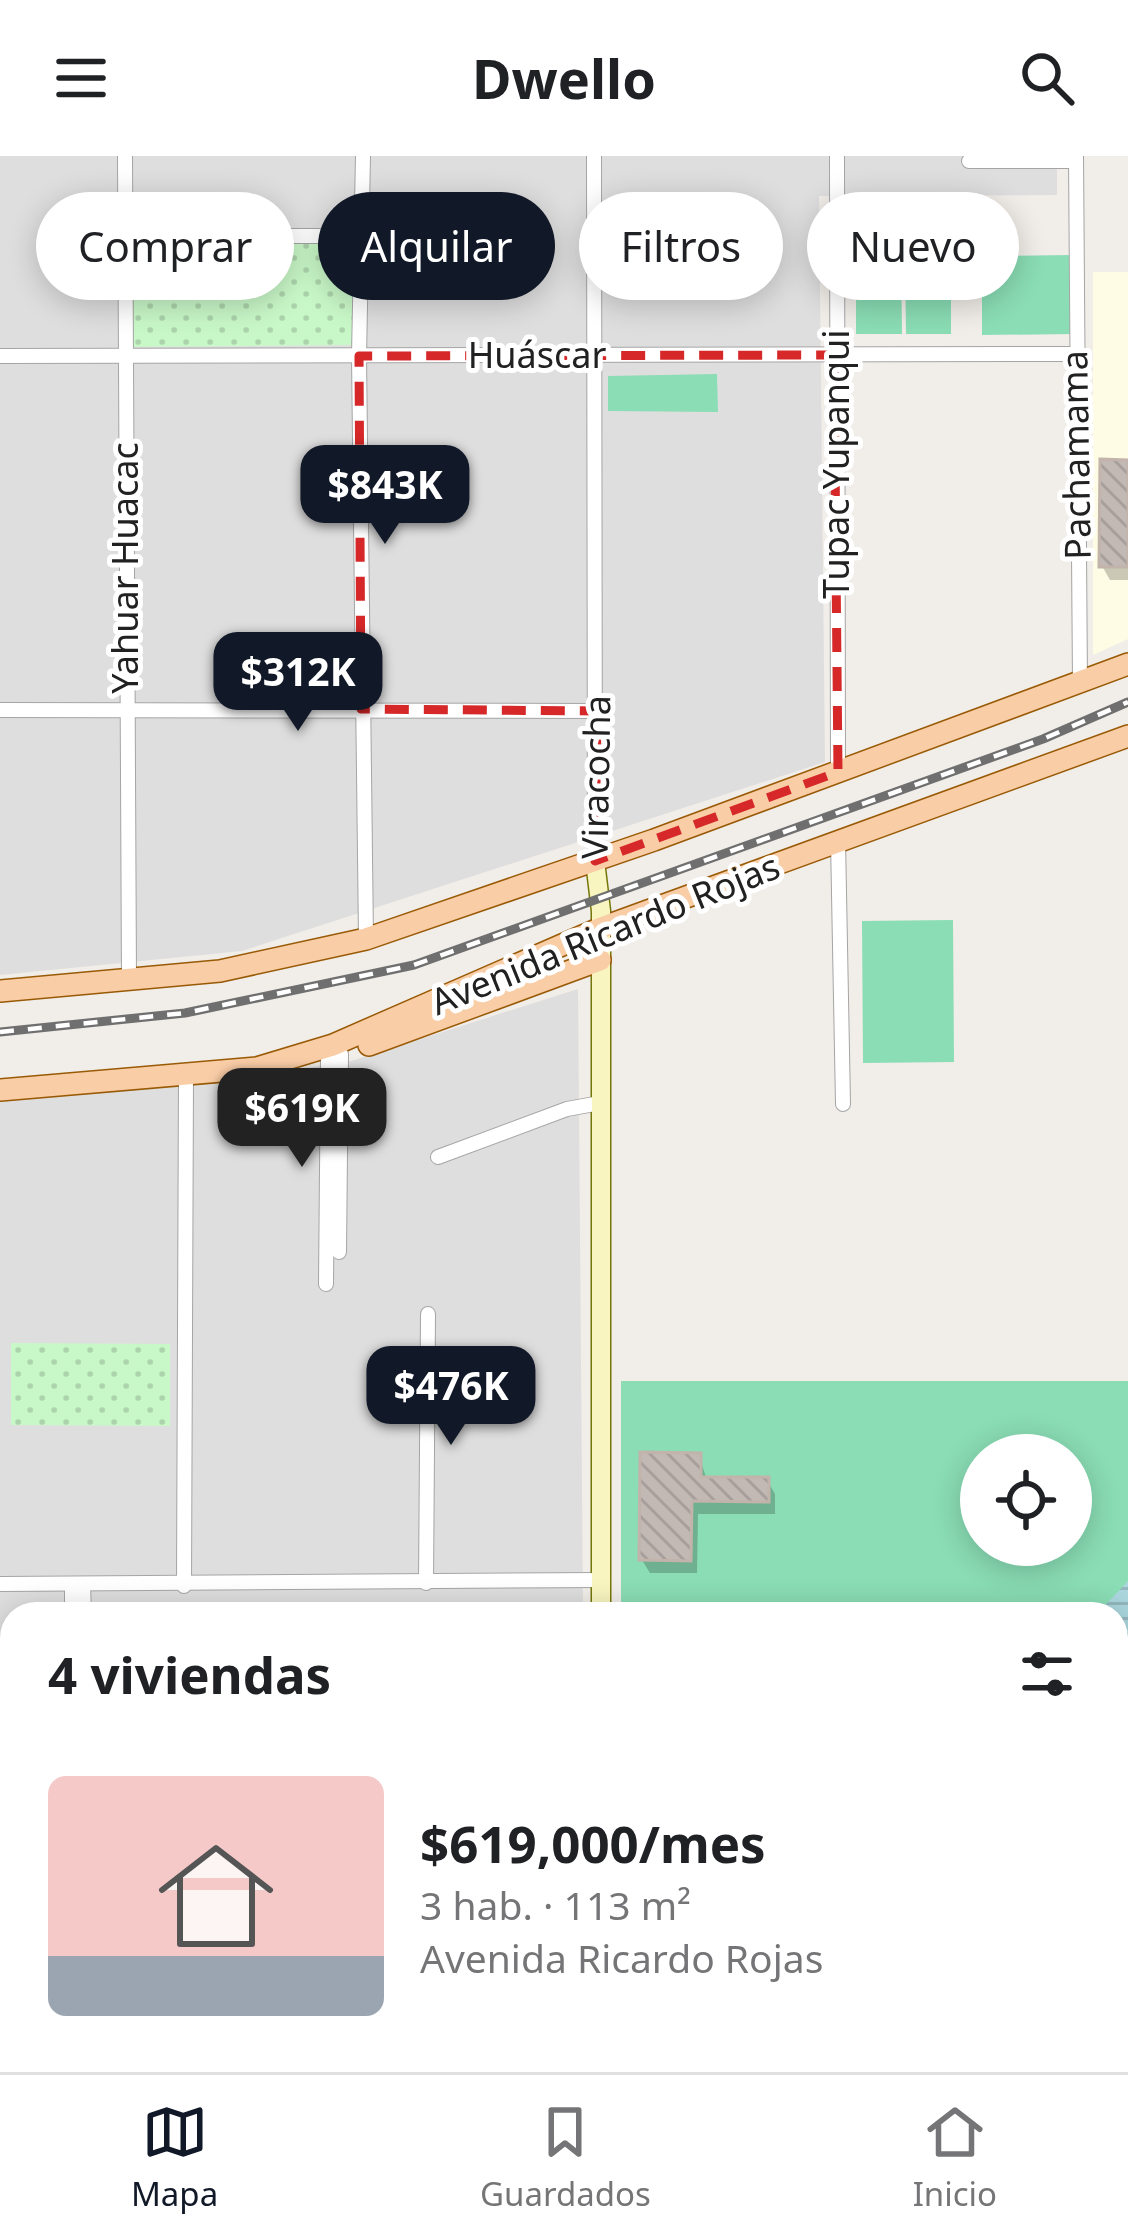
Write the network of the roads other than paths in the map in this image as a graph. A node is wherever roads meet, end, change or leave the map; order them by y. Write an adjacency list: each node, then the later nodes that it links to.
1 (125, 156): 7 (street, Yahuar Huacac)
2 (363, 156): 8 (street)
3 (594, 156): 14 (street, Viracocha)
4 (837, 156): 9 (street, Tupac Yupanqui)
5 (1076, 158): 6 (street); 13 (street, Pachamama)
6 (969, 161)
7 (125, 192)
8 (363, 192)
9 (837, 192)
10 (125, 300): 17 (street, Yahuar Huacac)
11 (361, 300): 18 (street)
12 (835, 300): 15 (street, Tupac Yupanqui)
13 (1073, 354): 15 (street, Huáscar); 20 (street, Pachamama)
14 (595, 355): 15 (street, Huáscar); 18 (street, Huáscar); 24 (street, Viracocha)
15 (834, 355): 26 (street, Tupac Yupanqui)
16 (0, 356): 17 (street, Huáscar)
17 (125, 356): 18 (street, Huáscar); 21 (street, Yahuar Huacac)
18 (359, 356): 22 (street)
19 (1128, 664): 20 (main road, Avenida Ricardo Rojas)
20 (1080, 683): 26 (main road, Avenida Ricardo Rojas)
21 (124, 709): 22 (street); 23 (street); 32 (street, Yahuar Huacac)
22 (361, 709): 24 (street); 30 (street)
23 (0, 710)
24 (597, 711): 28 (street, Viracocha)
25 (1128, 736): 27 (main road, Avenida Ricardo Rojas)
26 (838, 772): 28 (main road, Avenida Ricardo Rojas)
27 (838, 840): 29 (main road, Avenida Ricardo Rojas); 39 (street)
28 (595, 861): 29 (main road, Viracocha); 30 (main road, Avenida Ricardo Rojas)
29 (601, 928): 31 (main road, Viracocha); 35 (main road, Avenida Ricardo Rojas)
30 (366, 938): 32 (main road, Avenida Ricardo Rojas)
31 (599, 960): 34 (main road); 38 (main road, Viracocha)
32 (129, 980): 33 (main road, Avenida Ricardo Rojas)
33 (0, 991)
34 (335, 1056): 35 (main road); 41 (street); 42 (street)
35 (257, 1068): 36 (main road, Avenida Ricardo Rojas)
36 (186, 1077): 37 (main road, Avenida Ricardo Rojas); 48 (street)
37 (0, 1090)
38 (600, 1103): 40 (street); 44 (main road, Viracocha)
39 (843, 1104)
40 (438, 1157)
41 (339, 1252)
42 (326, 1284)
43 (428, 1314): 45 (street)
44 (602, 1580): 45 (street); 51 (main road, Viracocha)
45 (426, 1583): 48 (street)
46 (0, 1584): 47 (street)
47 (78, 1585): 48 (street); 49 (street); 50 (street)
48 (184, 1586)
49 (74, 1602)
50 (82, 1602)
51 (602, 1602)

